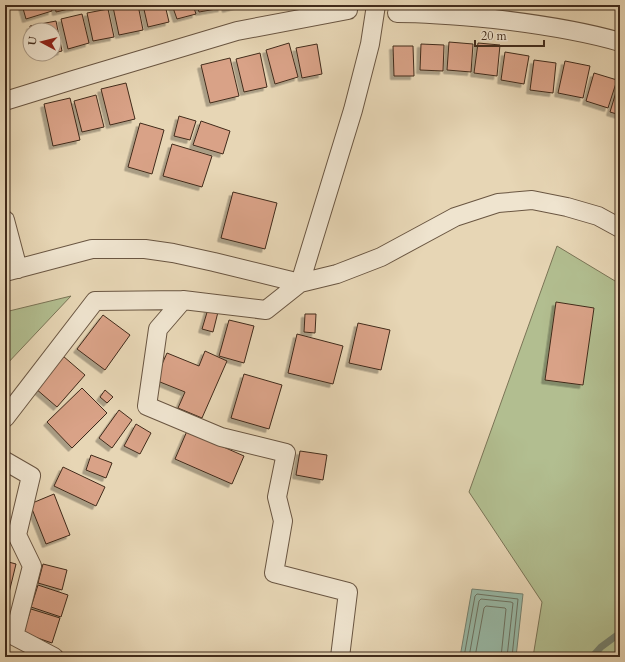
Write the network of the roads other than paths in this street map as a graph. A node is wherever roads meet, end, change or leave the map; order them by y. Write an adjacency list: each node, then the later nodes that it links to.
1 (376, 5): 9 (street)
2 (348, 10): 5 (street)
3 (397, 13): 4 (street)
4 (620, 42)
5 (5, 101)
6 (5, 220): 8 (street)
7 (620, 228): 9 (street)
8 (12, 271): 9 (street)
9 (300, 283): 10 (street)
10 (183, 300): 11 (street); 14 (street)
11 (5, 418)
12 (5, 461): 13 (street)
13 (54, 657)
14 (340, 657)

